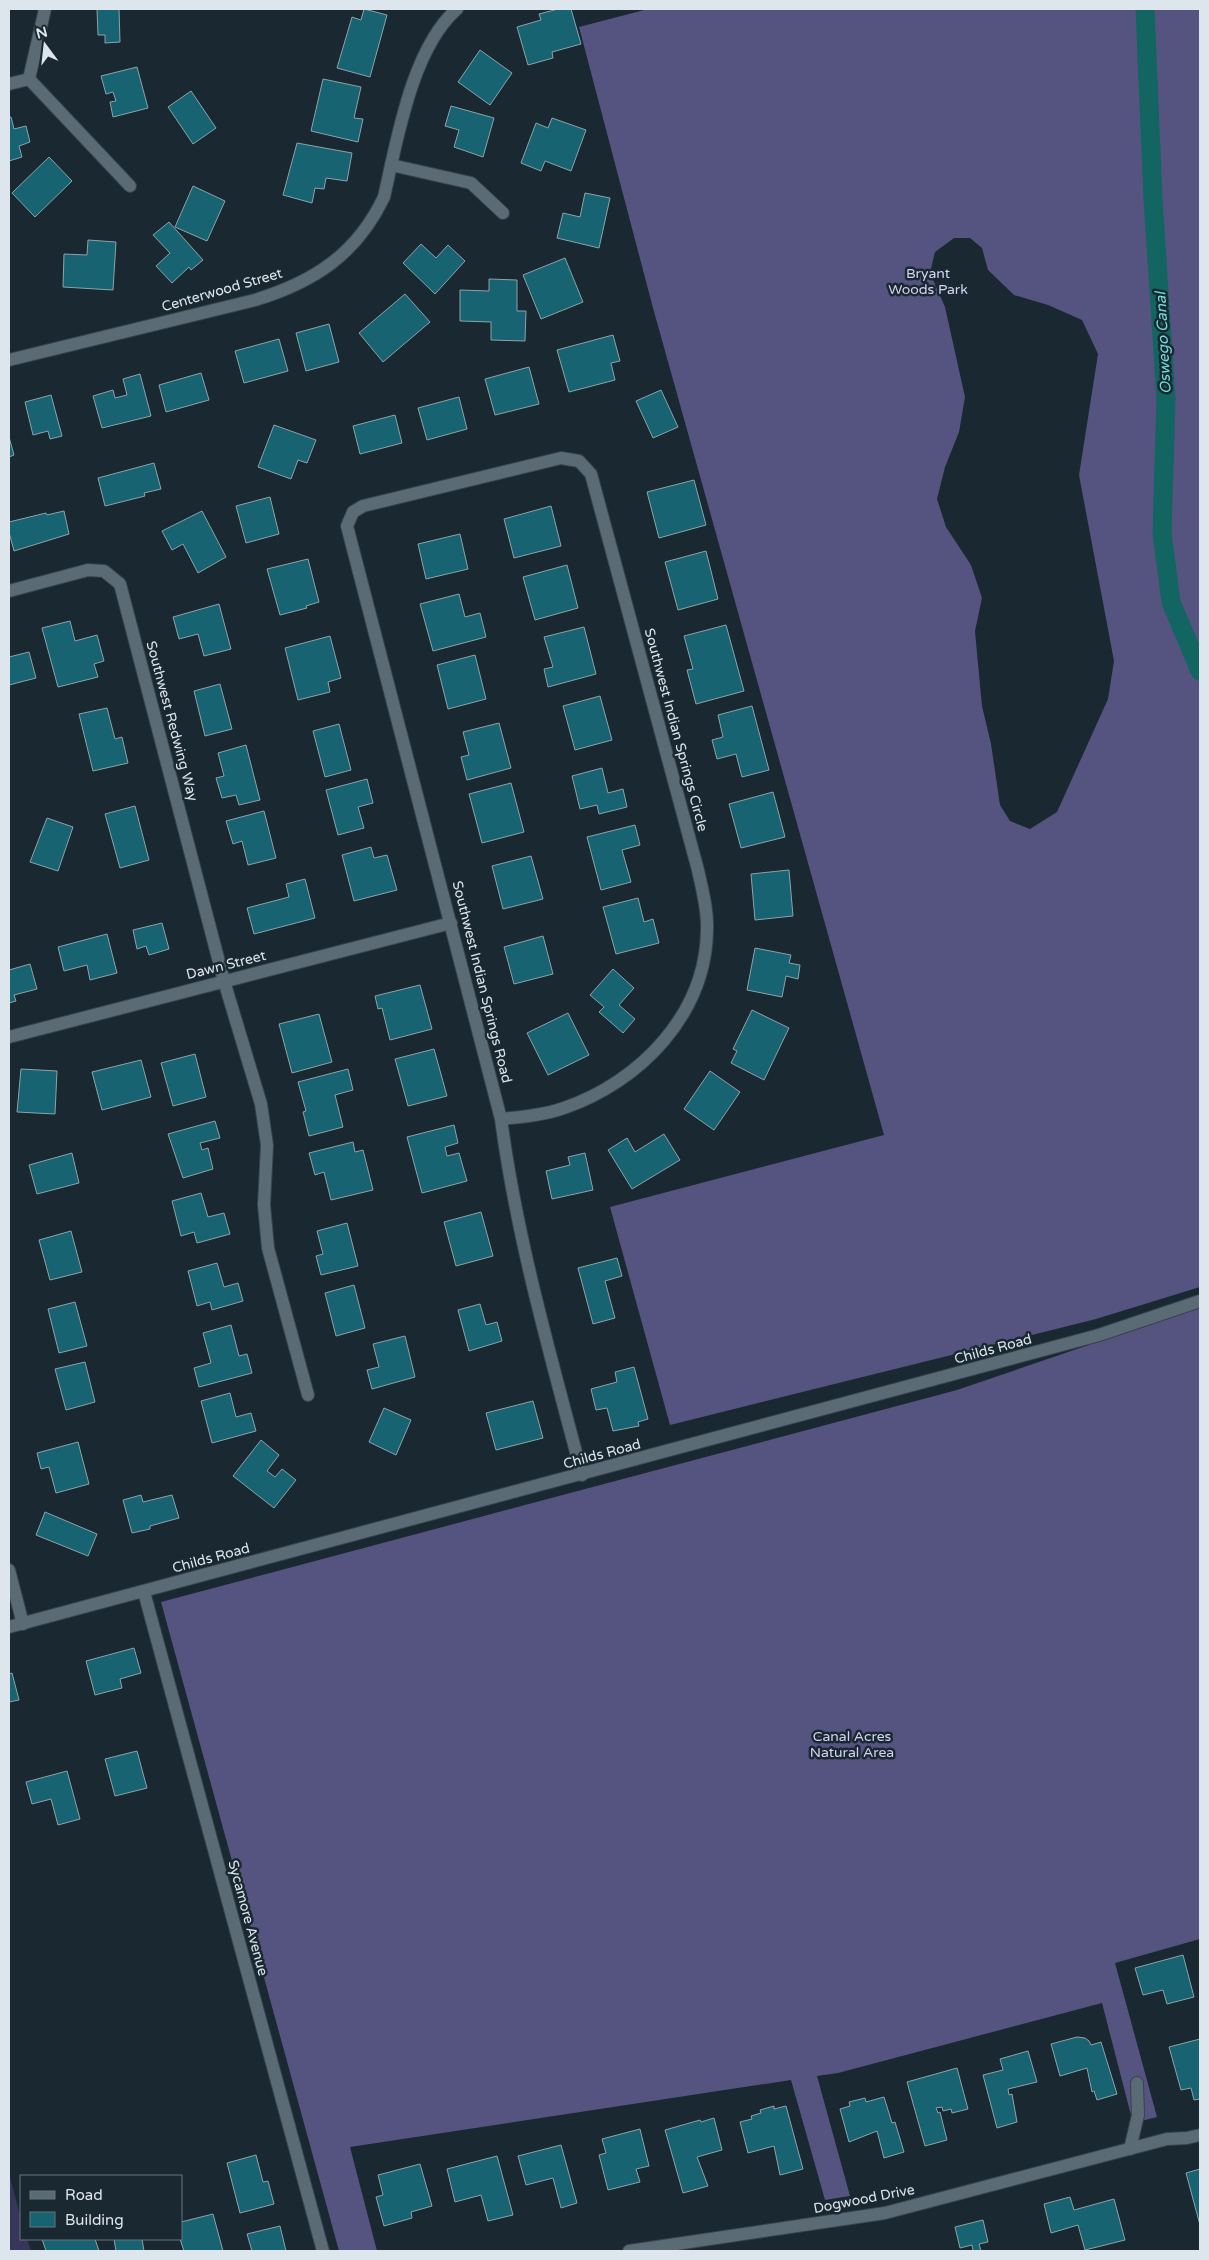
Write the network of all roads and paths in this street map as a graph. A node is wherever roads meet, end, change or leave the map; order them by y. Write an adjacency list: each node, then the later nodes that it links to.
1 (45, 9): 3 (street)
2 (452, 10): 5 (street, Centerwood Street)
3 (29, 78): 4 (street); 6 (street)
4 (9, 84)
5 (391, 165): 7 (street); 8 (street, Centerwood Street)
6 (130, 186)
7 (503, 213)
8 (9, 360)
9 (363, 506): 11 (street, Southwest Indian Springs Road); 14 (street, Southwest Indian Springs Circle)
10 (9, 591): 12 (street, Southwest Redwing Way)
11 (452, 923): 12 (street, Dawn Street); 14 (street, Southwest Indian Springs Road)
12 (224, 981): 13 (street, Dawn Street); 16 (street, Southwest Redwing Way)
13 (9, 1037)
14 (501, 1119): 17 (street, Southwest Indian Springs Road)
15 (1200, 1301): 17 (street, Childs Road)
16 (308, 1395)
17 (582, 1475): 19 (street, Childs Road)
18 (9, 1570): 20 (street)
19 (144, 1592): 20 (street, Childs Road); 25 (street, Sycamore Avenue)
20 (23, 1624): 21 (street, Childs Road)
21 (9, 1627)
22 (1137, 2083): 24 (street)
23 (1200, 2135): 24 (street, Dogwood Drive)
24 (1130, 2149): 26 (street, Dogwood Drive)
25 (323, 2251)
26 (629, 2251)

